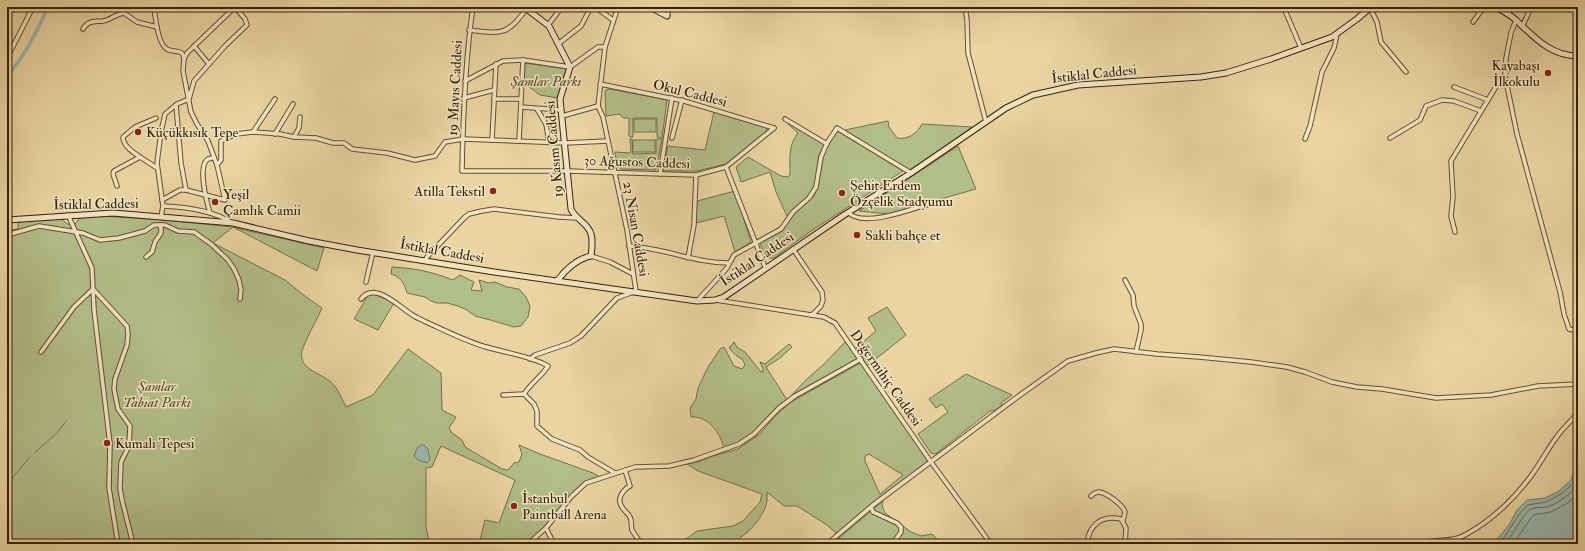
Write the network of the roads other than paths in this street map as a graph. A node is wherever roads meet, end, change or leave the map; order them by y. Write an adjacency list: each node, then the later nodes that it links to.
1 (33, 7): 33 (street)
2 (154, 7): 23 (street)
3 (235, 7): 29 (street); 36 (street)
4 (472, 7): 26 (street, 19 Mayıs Caddesi)
5 (562, 7): 22 (street)
6 (591, 7): 28 (street)
7 (595, 7): 19 (street)
8 (618, 7): 19 (street, 23 Nisan Caddesi)
9 (650, 7): 18 (main road)
10 (670, 7): 18 (street)
11 (965, 7): 64 (street)
12 (1484, 7): 21 (street)
13 (1496, 7): 20 (main road)
14 (1534, 7): 24 (street)
15 (526, 8): 22 (main road); 26 (street)
16 (1284, 8): 31 (street)
17 (1371, 8): 27 (main road, İstiklal Caddesi); 39 (street)
18 (667, 16)
19 (613, 20): 30 (street, 23 Nisan Caddesi)
20 (1516, 20): 24 (main road); 40 (street)
21 (1473, 22)
22 (548, 26): 28 (main road)
23 (157, 27): 25 (street); 34 (street)
24 (1522, 27): 32 (main road)
25 (83, 29)
26 (469, 30): 41 (street, 19 Mayıs Caddesi)
27 (1336, 34): 31 (main road, İstiklal Caddesi); 72 (street)
28 (558, 44): 38 (main road)
29 (194, 46): 34 (street); 36 (street)
30 (605, 47): 38 (street); 42 (street, 23 Nisan Caddesi)
31 (1301, 48): 64 (main road, İstiklal Caddesi)
32 (1578, 56)
33 (7, 58)
34 (184, 59): 47 (street)
35 (523, 60): 37 (street); 38 (street); 50 (street)
36 (209, 64): 47 (street)
37 (496, 64): 41 (street); 44 (street)
38 (570, 67): 58 (main road, 19 Kasım Caddesi)
39 (1406, 72)
40 (1505, 76): 52 (street); 129 (street)
41 (465, 81): 45 (street, 19 Mayıs Caddesi)
42 (600, 84): 46 (street, Okul Caddesi); 55 (street, 23 Nisan Caddesi)
43 (1454, 87): 52 (street)
44 (494, 90): 45 (street); 49 (street)
45 (464, 98): 70 (street, 19 Mayıs Caddesi)
46 (672, 98): 51 (street, Okul Caddesi); 87 (street)
47 (189, 99): 54 (street); 79 (street)
48 (275, 99): 65 (street)
49 (494, 99): 50 (street); 71 (street)
50 (521, 99): 56 (street)
51 (682, 100): 68 (street); 81 (street, Okul Caddesi)
52 (1488, 100): 59 (street)
53 (293, 104): 66 (street)
54 (176, 105): 82 (street); 90 (street)
55 (598, 106): 60 (street); 74 (street, 23 Nisan Caddesi)
56 (521, 107): 57 (street); 73 (street)
57 (537, 109): 58 (street); 75 (street)
58 (561, 110): 60 (main road, 19 Kasım Caddesi)
59 (1481, 111): 69 (street); 104 (street)
60 (562, 116): 76 (main road, 19 Kasım Caddesi)
61 (156, 118): 78 (street)
62 (300, 118): 67 (street)
63 (785, 119): 77 (street)
64 (986, 122): 86 (main road, İstiklal Caddesi)
65 (253, 132): 66 (street); 80 (street)
66 (275, 134): 67 (street)
67 (294, 137): 70 (street)
68 (672, 138)
69 (1390, 138)
70 (463, 139): 71 (street); 83 (street, 19 Mayıs Caddesi)
71 (492, 140): 73 (street)
72 (1305, 140)
73 (519, 141): 75 (street)
74 (608, 141): 76 (street); 85 (street, 23 Nisan Caddesi)
75 (549, 142): 76 (street)
76 (565, 143): 84 (main road, 19 Kasım Caddesi)
77 (827, 144): 86 (street); 106 (street)
78 (140, 157): 82 (street); 89 (street)
79 (214, 157): 80 (street); 91 (street)
80 (217, 165): 91 (street)
81 (726, 167): 88 (street, 30 Ağustos Caddesi); 106 (street)
82 (158, 168): 92 (street)
83 (462, 170): 84 (street, 30 Ağustos Caddesi)
84 (567, 171): 85 (street, 30 Ağustos Caddesi); 99 (main road, 19 Kasım Caddesi)
85 (615, 173): 87 (street, 30 Ağustos Caddesi); 107 (street, 23 Nisan Caddesi)
86 (911, 173): 95 (main road, İstiklal Caddesi)
87 (660, 174): 88 (street, 30 Ağustos Caddesi)
88 (696, 175): 112 (street)
89 (118, 186)
90 (186, 190): 91 (street); 92 (street)
91 (205, 194): 96 (street)
92 (162, 200): 94 (street)
93 (932, 203): 95 (street)
94 (163, 206): 96 (street); 98 (street)
95 (848, 212): 108 (main road, İstiklal Caddesi)
96 (210, 213): 101 (street)
97 (68, 215): 98 (main road, İstiklal Caddesi); 100 (main road, İstiklal Caddesi); 103 (street)
98 (161, 217): 101 (main road, İstiklal Caddesi)
99 (577, 218): 110 (main road, 19 Kasım Caddesi); 113 (street)
100 (7, 220)
101 (233, 223): 109 (main road, İstiklal Caddesi)
102 (160, 225): 103 (street); 111 (street); 124 (street)
103 (75, 232): 105 (street); 121 (street)
104 (1455, 232)
105 (7, 235)
106 (756, 242): 114 (street); 115 (street)
107 (629, 246): 112 (street); 116 (street, 23 Nisan Caddesi)
108 (793, 249): 115 (main road, İstiklal Caddesi); 128 (street)
109 (373, 252): 113 (main road, İstiklal Caddesi); 119 (street)
110 (591, 256): 116 (street); 118 (main road)
111 (146, 257)
112 (688, 258): 114 (street)
113 (425, 261): 118 (main road, İstiklal Caddesi)
114 (729, 263): 127 (street)
115 (766, 267): 126 (main road, İstiklal Caddesi)
116 (634, 274): 122 (street, 23 Nisan Caddesi)
117 (1125, 280): 131 (street)
118 (557, 281): 120 (main road, İstiklal Caddesi)
119 (366, 282)
120 (616, 289): 122 (main road, İstiklal Caddesi); 123 (street)
121 (93, 290): 130 (street); 145 (street); 146 (street)
122 (636, 291): 123 (street); 127 (main road, İstiklal Caddesi)
123 (618, 298): 132 (street)
124 (240, 299)
125 (361, 299): 132 (street)
126 (715, 300): 127 (main road, İstiklal Caddesi); 128 (street, Değermihiç Caddesi)
127 (697, 301)
128 (812, 315): 133 (street, Değermihiç Caddesi)
129 (1578, 327)
130 (41, 352)
131 (1136, 352): 134 (street); 138 (street)
132 (530, 359): 135 (street)
133 (861, 359): 138 (street, Değermihiç Caddesi); 139 (street)
134 (1578, 384)
135 (524, 394): 136 (street); 140 (street)
136 (502, 395)
137 (1578, 413): 155 (street)
138 (931, 462): 142 (street); 152 (street, Değermihiç Caddesi)
139 (625, 470): 140 (street); 149 (street)
140 (615, 473): 144 (street)
141 (1091, 496): 143 (street)
142 (871, 507): 150 (street); 151 (street)
143 (1123, 521): 153 (street); 154 (street)
144 (546, 528): 147 (street); 148 (street)
145 (118, 544)
146 (132, 544)
147 (528, 544)
148 (554, 544)
149 (640, 544)
150 (827, 544)
151 (898, 544)
152 (992, 544)
153 (1087, 544)
154 (1125, 544)
155 (1422, 544)

